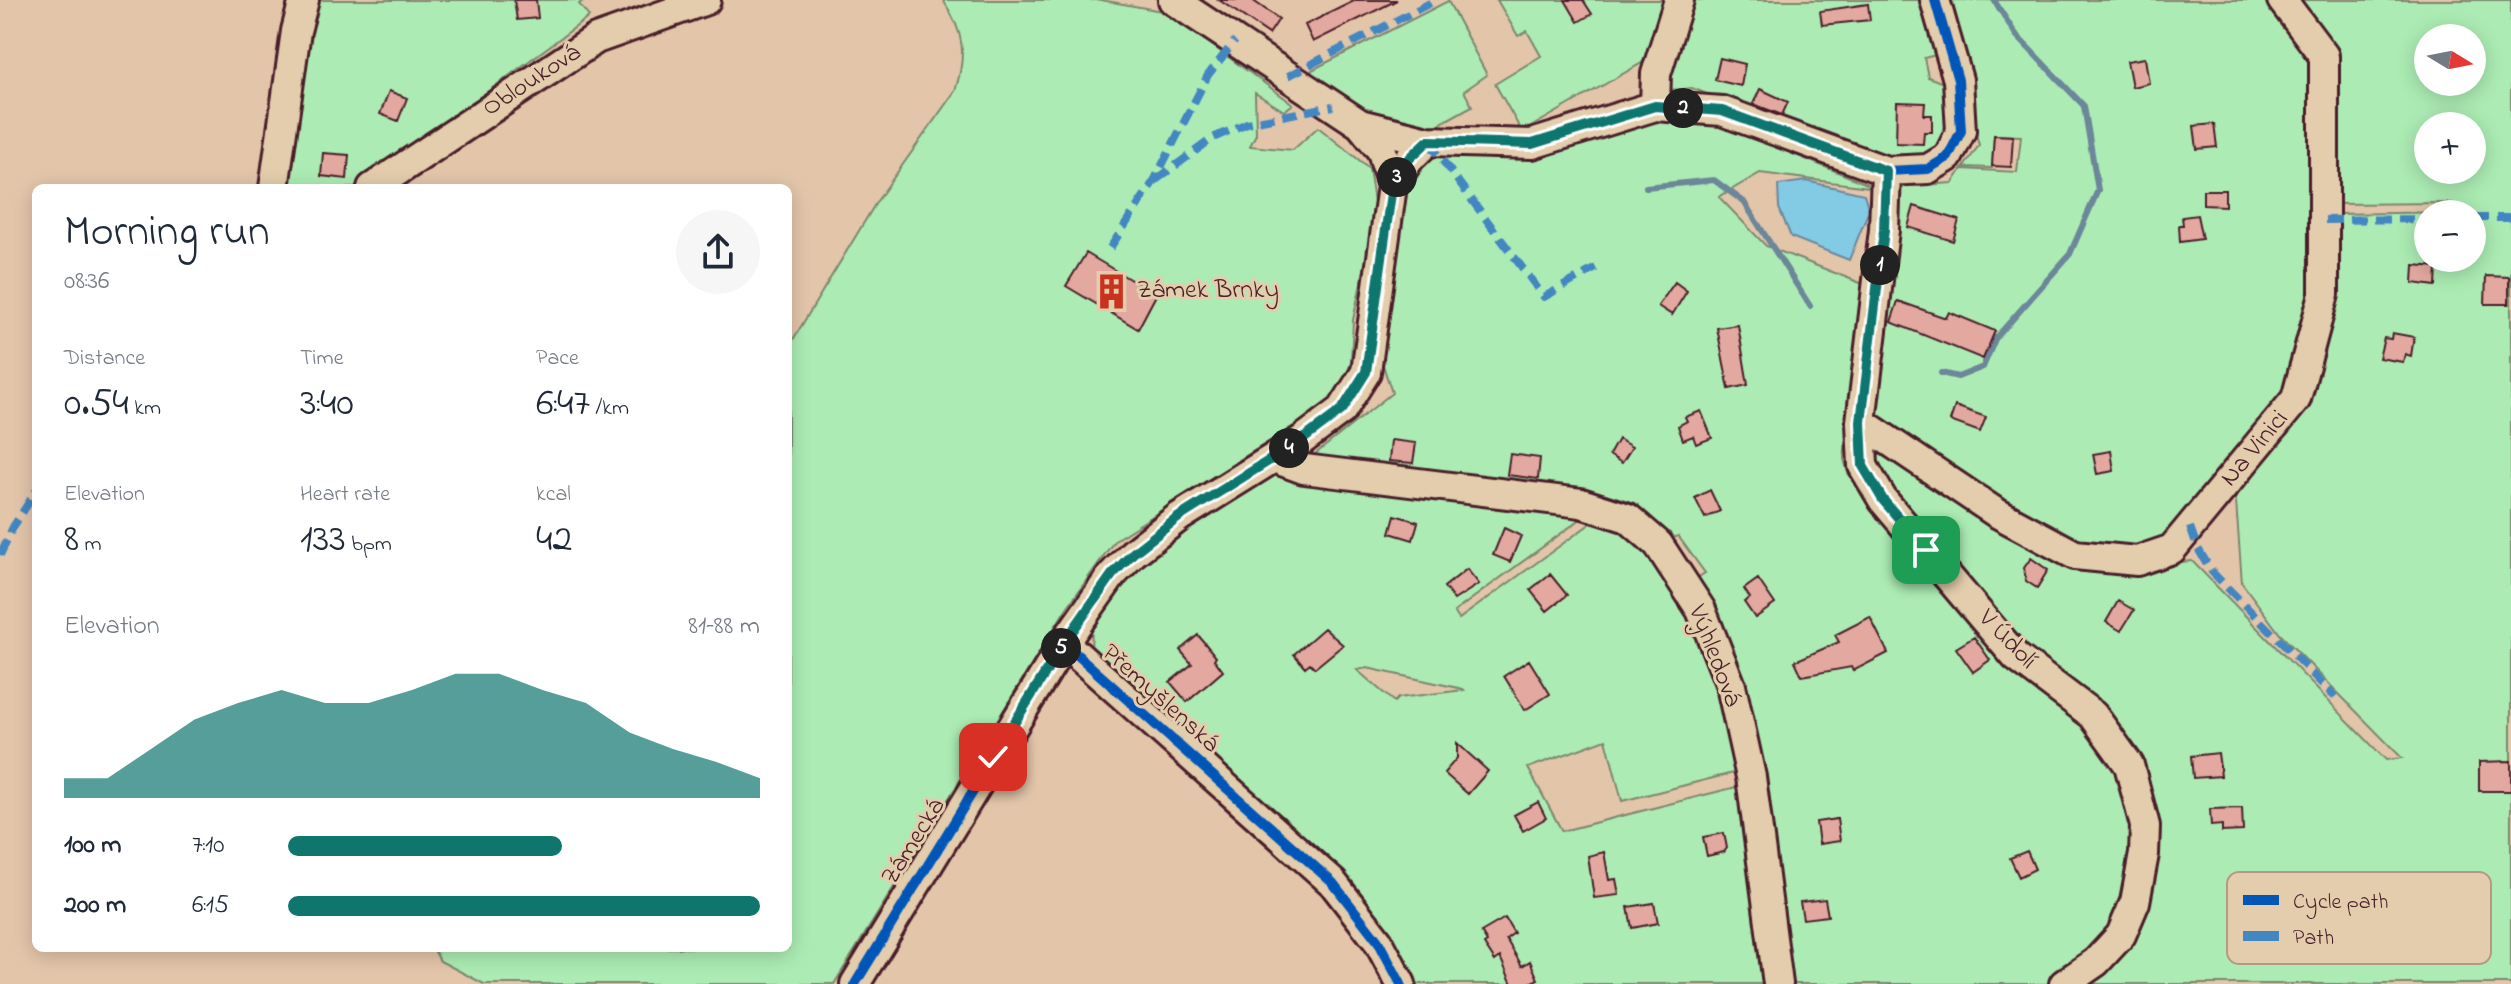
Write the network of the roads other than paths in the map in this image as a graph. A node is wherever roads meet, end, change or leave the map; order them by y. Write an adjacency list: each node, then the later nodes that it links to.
1 (304, 0): 11 (street)
2 (706, 0): 12 (street, Oblouková)
3 (1173, 0): 8 (street)
4 (1679, 0): 7 (street)
5 (1935, 0): 10 (street)
6 (2282, 0): 14 (street, Na Vinici)
7 (1655, 106): 9 (street); 10 (street)
8 (1360, 124): 9 (street); 13 (street)
9 (1428, 141): 13 (street)
10 (1886, 171): 14 (street, V Údolí)
11 (275, 184)
12 (378, 184)
13 (1392, 186): 15 (street, Přemyšlenská)
14 (1861, 422): 20 (street, V Údolí)
15 (1274, 458): 16 (street, Přemyšlenská); 19 (street, Výhledová)
16 (1064, 643): 17 (street, Zámecká); 18 (street, Přemyšlenská)
17 (855, 984)
18 (1401, 984)
19 (1778, 984)
20 (2064, 984)

